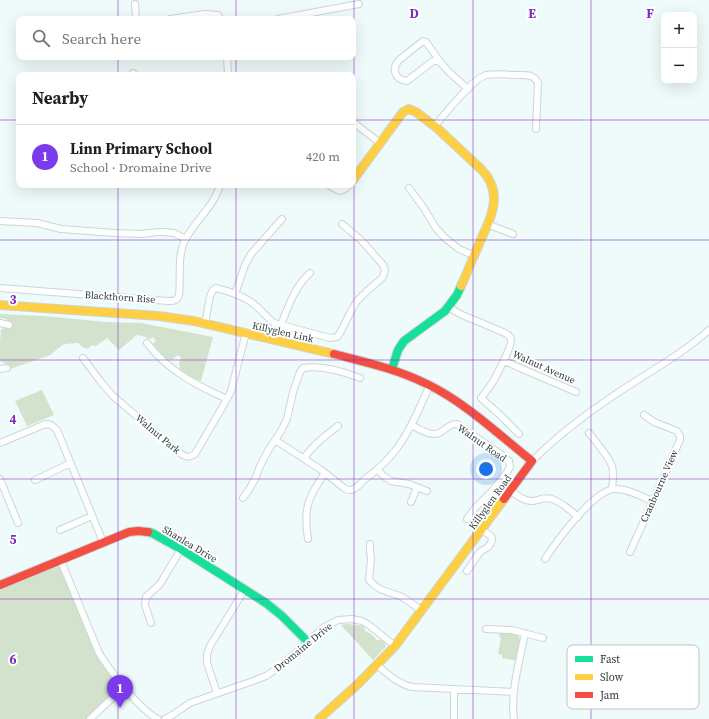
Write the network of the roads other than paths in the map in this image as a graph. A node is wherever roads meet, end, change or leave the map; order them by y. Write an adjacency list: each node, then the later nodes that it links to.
1 (135, 4): 3 (street)
2 (359, 4): 6 (street)
3 (136, 16)
4 (191, 16): 5 (street)
5 (218, 16)
6 (294, 16)
7 (227, 60): 9 (street)
8 (441, 63): 8 (street); 10 (street)
9 (228, 72)
10 (468, 88): 12 (street); 13 (street)
11 (356, 124): 14 (street)
12 (434, 127): 14 (street); 23 (street)
13 (536, 129)
14 (380, 143): 15 (street)
15 (356, 176)
16 (219, 188): 25 (street, Blackthorn Rise)
17 (333, 188): 18 (street)
18 (346, 188)
19 (409, 188): 26 (street)
20 (282, 219): 29 (street)
21 (0, 221): 25 (street)
22 (342, 224): 35 (street)
23 (487, 224): 24 (street); 26 (street)
24 (513, 234)
25 (186, 239): 28 (street, Blackthorn Rise)
26 (473, 256): 31 (street)
27 (310, 273): 35 (street)
28 (0, 288)
29 (235, 294): 33 (street); 35 (street)
30 (0, 305): 33 (street, Killyglen Link)
31 (448, 307): 40 (street, Walnut Avenue); 43 (street)
32 (0, 322): 34 (street)
33 (205, 324): 37 (street, Killyglen Link)
34 (8, 325)
35 (281, 325)
36 (709, 330): 56 (street, Killyglen Road)
37 (246, 333): 43 (street, Killyglen Link); 47 (street, Walnut Park)
38 (147, 343): 47 (street)
39 (83, 358): 47 (street, Walnut Park)
40 (504, 361): 46 (street, Walnut Avenue); 52 (street, Walnut Avenue)
41 (7, 368): 42 (street)
42 (0, 369)
43 (392, 369): 45 (street, Killyglen Link)
44 (360, 378): 53 (street)
45 (430, 385): 49 (street); 56 (street, Killyglen Link)
46 (576, 392)
47 (227, 399)
48 (644, 415): 67 (street, Cranbourne View)
49 (411, 425): 58 (street); 71 (street, Walnut Road)
50 (338, 426): 55 (street)
51 (589, 433): 63 (street)
52 (519, 434)
53 (275, 440): 55 (street); 66 (street)
54 (1, 442): 57 (street)
55 (304, 458): 59 (street)
56 (532, 461): 65 (street, Killyglen Road)
57 (71, 463): 61 (street); 69 (street)
58 (377, 470): 59 (street); 62 (street)
59 (325, 472): 75 (street)
60 (0, 479): 72 (street)
61 (35, 480)
62 (417, 487): 64 (street); 68 (street)
63 (612, 489): 67 (street); 70 (street)
64 (427, 491)
65 (511, 491): 70 (street); 74 (street, Killyglen Road)
66 (243, 498)
67 (652, 501): 79 (street, Cranbourne View)
68 (411, 502)
69 (92, 516): 73 (street); 76 (street)
70 (578, 517): 80 (street)
71 (467, 519)
72 (18, 523)
73 (60, 530)
74 (482, 530): 82 (street); 85 (street, Killyglen Road)
75 (308, 539)
76 (103, 542): 78 (street, Shanlea Drive); 81 (street, Shanlea Drive)
77 (370, 544): 85 (street)
78 (181, 549): 84 (street, Shanlea Drive); 86 (street)
79 (630, 552)
80 (546, 559)
81 (61, 561): 83 (street, Shanlea Drive); 93 (street)
82 (467, 571)
83 (0, 585)
84 (245, 589): 90 (street, Shanlea Drive); 96 (street)
85 (422, 611): 91 (street, Killyglen Road)
86 (151, 622)
87 (486, 629): 88 (street)
88 (525, 633): 89 (street); 95 (street)
89 (543, 638)
90 (308, 642): 91 (street, Dromaine Drive); 96 (street, Dromaine Drive)
91 (395, 646): 92 (street, Killyglen Road)
92 (378, 666): 94 (street); 100 (street, Killyglen Road)
93 (124, 687): 97 (street); 98 (street)
94 (454, 690): 95 (street); 101 (street)
95 (514, 692): 102 (street)
96 (217, 693): 99 (street, Dromaine Drive)
97 (90, 719)
98 (158, 719)
99 (165, 719)
100 (318, 719)
101 (454, 719)
102 (514, 719)

